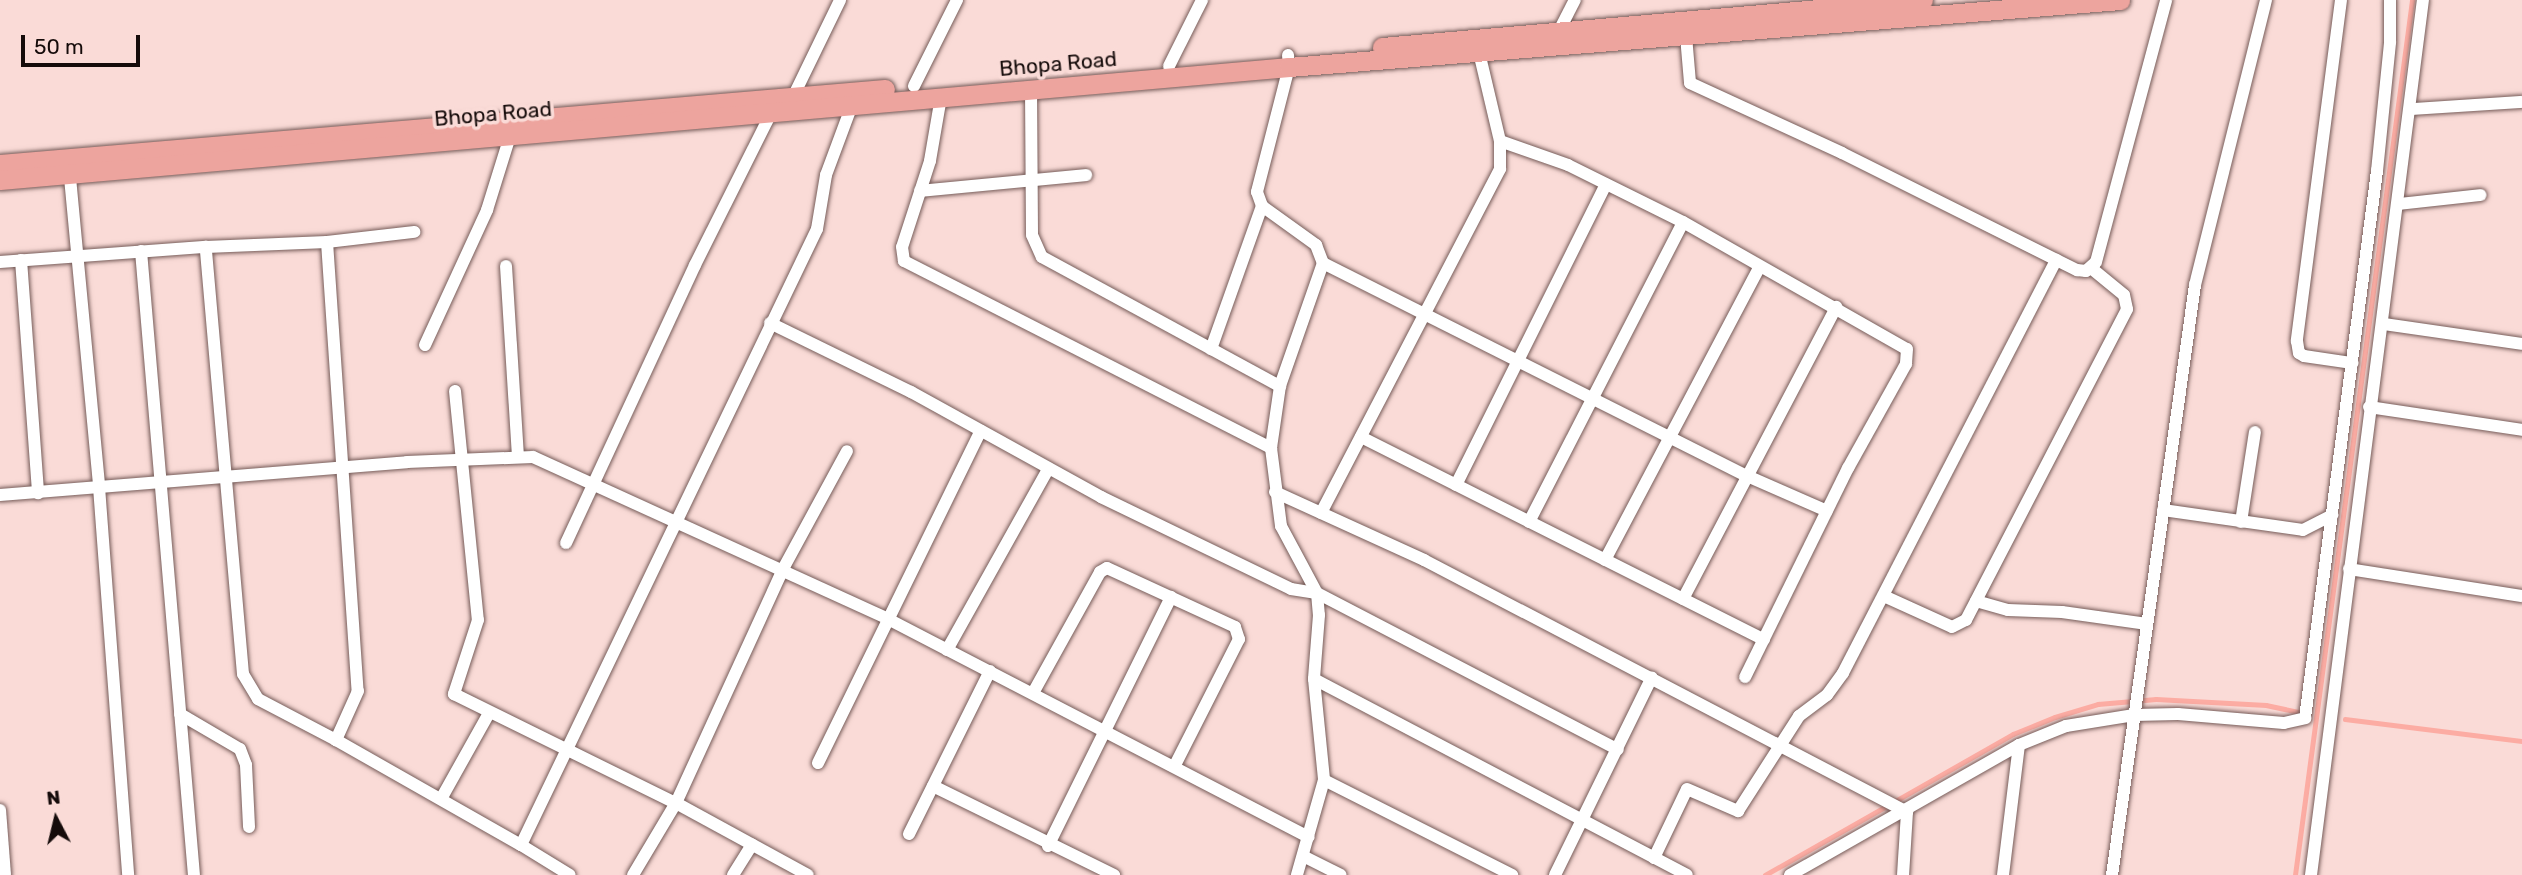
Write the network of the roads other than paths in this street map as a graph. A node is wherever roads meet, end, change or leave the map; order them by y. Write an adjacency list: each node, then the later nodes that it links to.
1 (841, 0): 19 (street)
2 (957, 0): 17 (street)
3 (1202, 0): 16 (street)
4 (1575, 0): 12 (street)
5 (1923, 0): 12 (main road, Bhopa Road)
6 (2120, 0): 13 (main road, Bhopa Road)
7 (2166, 0): 49 (street)
8 (2266, 0): 83 (street)
9 (2341, 0): 58 (street)
10 (2390, 0): 58 (street)
11 (2423, 0): 23 (street)
12 (1559, 31): 15 (main road, Bhopa Road)
13 (1686, 36): 14 (main road, Bhopa Road); 44 (street)
14 (1479, 52): 15 (main road, Bhopa Road); 26 (street)
15 (1289, 61): 16 (main road, Bhopa Road); 18 (main road, Bhopa Road); 36 (street)
16 (1169, 66): 17 (main road, Bhopa Road)
17 (915, 86): 19 (main road, Bhopa Road)
18 (1031, 89): 20 (main road, Bhopa Road); 30 (street)
19 (793, 97): 28 (main road, Bhopa Road)
20 (941, 97): 22 (main road, Bhopa Road); 33 (street)
21 (2522, 102): 23 (street)
22 (852, 105): 24 (main road, Bhopa Road); 52 (street)
23 (2413, 109): 35 (street)
24 (771, 113): 25 (main road, Bhopa Road); 77 (street)
25 (510, 136): 28 (main road, Bhopa Road); 55 (street)
26 (1500, 141): 32 (street); 51 (street)
27 (0, 164): 28 (main road, Bhopa Road)
28 (69, 166): 31 (main road, Bhopa Road); 42 (street)
29 (1086, 175): 30 (street)
30 (1032, 179): 33 (street); 56 (street)
31 (0, 180)
32 (1606, 184): 37 (street); 57 (street)
33 (920, 191): 68 (street)
34 (2481, 195): 35 (street)
35 (2399, 204): 53 (street)
36 (1262, 205): 46 (street); 56 (street)
37 (1683, 222): 48 (street); 61 (street)
38 (414, 232): 39 (street)
39 (327, 242): 40 (street); 73 (street)
40 (206, 247): 41 (street); 75 (street)
41 (141, 251): 42 (street); 76 (street)
42 (74, 255): 43 (street); 79 (street)
43 (20, 260): 45 (street); 81 (street)
44 (2056, 260): 49 (street); 97 (street)
45 (0, 262)
46 (1324, 263): 51 (street); 59 (street)
47 (506, 266): 70 (street)
48 (1759, 268): 50 (street); 67 (street)
49 (2091, 268): 99 (street)
50 (1836, 307): 74 (street); 84 (street)
51 (1427, 313): 57 (street); 66 (street)
52 (770, 323): 64 (street); 87 (street)
53 (2384, 324): 54 (street); 62 (street)
54 (2522, 344)
55 (425, 345)
56 (1211, 349): 59 (street)
57 (1516, 358): 61 (street); 78 (street)
58 (2352, 363): 86 (street)
59 (1279, 386): 68 (street)
60 (455, 391): 71 (street)
61 (1592, 396): 67 (street); 88 (street)
62 (2370, 407): 63 (street); 93 (street)
63 (2522, 430)
64 (981, 431): 72 (street); 100 (street)
65 (2255, 432): 89 (street)
66 (1361, 437): 78 (street); 85 (street)
67 (1668, 437): 74 (street); 91 (street)
68 (1271, 448): 80 (street)
69 (847, 451): 92 (street)
70 (518, 455): 71 (street); 77 (street)
71 (462, 459): 73 (street); 110 (street)
72 (1048, 469): 94 (street); 103 (street)
73 (344, 470): 75 (street); 113 (street)
74 (1747, 476): 84 (street); 98 (street)
75 (227, 477): 76 (street); 113 (street)
76 (162, 481): 79 (street); 111 (street)
77 (593, 482): 87 (street); 90 (street)
78 (1456, 485): 88 (street)
79 (99, 487): 81 (street); 137 (street)
80 (1275, 492): 85 (street); 94 (street)
81 (38, 493): 82 (street)
82 (0, 495)
83 (2163, 510): 89 (street); 101 (street)
84 (1827, 511): 102 (street)
85 (1321, 513): 105 (street)
86 (2332, 515): 89 (street); 109 (street)
87 (675, 520): 92 (street); 116 (street)
88 (1529, 522): 91 (street)
89 (2241, 522)
90 (566, 543)
91 (1605, 560): 98 (street)
92 (783, 569): 100 (street); 123 (street)
93 (2349, 569): 95 (street); 153 (street)
94 (1317, 593): 107 (street); 117 (street)
95 (2522, 596)
96 (1171, 597): 108 (street); 112 (street); 119 (street)
97 (1885, 597): 99 (street); 115 (street)
98 (1683, 599): 102 (street)
99 (1976, 601): 101 (street)
100 (887, 618): 103 (street); 118 (street)
101 (2147, 624): 109 (street)
102 (1764, 640): 106 (street)
103 (947, 650): 104 (street)
104 (990, 671): 108 (street); 121 (street)
105 (1652, 677): 115 (street); 117 (street)
106 (1745, 677)
107 (1314, 679): 120 (street); 126 (street)
108 (1033, 693): 112 (street)
109 (2136, 703): 114 (street); 152 (street)
110 (489, 713): 116 (street); 122 (street)
111 (180, 714): 127 (street); 138 (street)
112 (1104, 729): 119 (street); 132 (street)
113 (336, 740): 122 (street)
114 (2020, 745): 125 (street); 151 (street)
115 (1780, 746): 125 (street); 134 (street)
116 (569, 749): 123 (street); 131 (street)
117 (1618, 750): 126 (street)
118 (818, 763)
119 (1175, 765): 129 (street)
120 (1324, 780): 129 (street); 146 (street)
121 (933, 786): 128 (street); 132 (street)
122 (441, 799): 131 (street)
123 (676, 803): 130 (street); 140 (street)
124 (0, 810): 136 (street)
125 (1903, 810): 149 (street); 150 (street)
126 (1582, 821): 134 (street); 147 (street)
127 (249, 827)
128 (909, 834)
129 (1309, 837): 133 (street)
130 (752, 844): 135 (street); 141 (street)
131 (521, 845): 139 (street)
132 (1048, 846): 143 (street)
133 (1303, 856): 144 (street); 145 (street)
134 (1654, 858): 148 (street)
135 (793, 872): 142 (street)
136 (5, 875)
137 (128, 875)
138 (194, 875)
139 (570, 875)
140 (633, 875)
141 (733, 875)
142 (808, 875)
143 (1114, 875)
144 (1297, 875)
145 (1341, 875)
146 (1511, 875)
147 (1555, 875)
148 (1687, 875)
149 (1790, 875)
150 (1903, 875)
151 (2003, 875)
152 (2112, 875)
153 (2311, 875)

